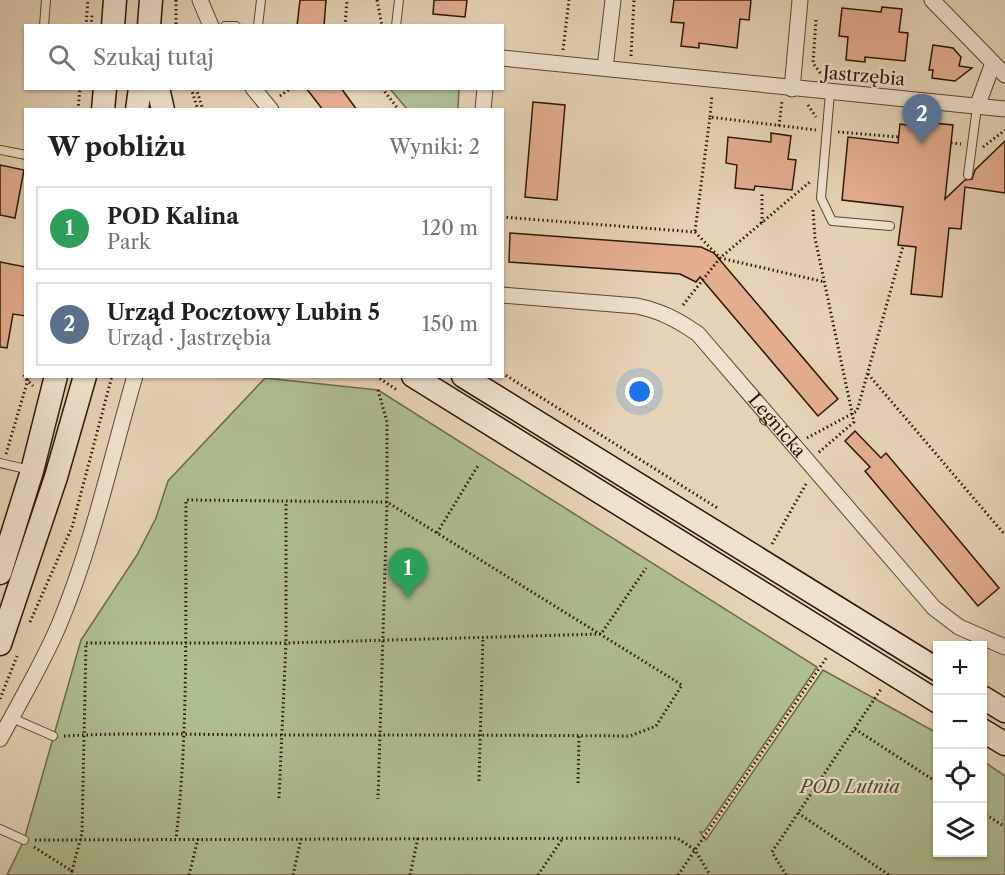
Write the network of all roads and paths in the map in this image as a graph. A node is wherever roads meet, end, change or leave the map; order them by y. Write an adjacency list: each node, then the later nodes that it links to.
1 (46, 0): 16 (lane)
2 (88, 0): 17 (path)
3 (115, 0): 18 (main road)
4 (176, 0): 19 (path)
5 (200, 0): 20 (street)
6 (261, 0): 21 (lane)
7 (348, 0): 22 (path)
8 (377, 0): 23 (path)
9 (399, 0): 24 (lane)
10 (569, 0): 25 (path)
11 (613, 0): 29 (street)
12 (634, 0): 26 (path)
13 (800, 0): 44 (street)
14 (932, 0): 28 (street)
15 (817, 10): 31 (path)
16 (44, 24)
17 (86, 24)
18 (113, 24)
19 (176, 24)
20 (210, 24)
21 (258, 24)
22 (345, 24)
23 (382, 24)
24 (396, 24)
25 (563, 51)
26 (640, 57)
27 (504, 58): 29 (street, Jastrzębia)
28 (993, 63): 30 (street); 47 (street)
29 (605, 68): 44 (street, Jastrzębia)
30 (1005, 75)
31 (825, 76)
32 (80, 90): 48 (path)
33 (105, 90): 49 (main road)
34 (140, 90): 50 (main road)
35 (159, 90): 51 (main road)
36 (192, 90): 52 (path)
37 (197, 90): 53 (path)
38 (257, 90): 45 (street)
39 (289, 90): 45 (path)
40 (384, 90): 54 (path)
41 (485, 90): 55 (street)
42 (712, 91): 57 (path)
43 (830, 93): 44 (street, Jastrzębia); 47 (street, Jastrzębia); 59 (lane)
44 (791, 94): 58 (path)
45 (275, 103)
46 (806, 104): 59 (path)
47 (977, 106): 56 (street, Jastrzębia); 63 (lane)
48 (78, 108)
49 (103, 108)
50 (137, 108)
51 (163, 108)
52 (197, 108)
53 (202, 108)
54 (397, 108)
55 (483, 108)
56 (1005, 109)
57 (710, 117): 58 (path); 73 (path)
58 (779, 126): 59 (path)
59 (823, 130): 61 (path); 62 (path); 72 (lane)
60 (1005, 130): 63 (path)
61 (899, 137)
62 (818, 140)
63 (972, 146): 66 (lane)
64 (0, 150): 65 (lane)
65 (24, 155)
66 (968, 175)
67 (812, 188): 71 (path)
68 (762, 194): 71 (path)
69 (812, 206): 76 (path)
70 (504, 217): 73 (path)
71 (762, 223): 75 (path)
72 (890, 226)
73 (695, 232): 75 (path)
74 (903, 246): 80 (path)
75 (720, 258): 76 (path); 78 (path)
76 (825, 282): 89 (path)
77 (504, 295): 95 (street, Legnicka)
78 (681, 307)
79 (504, 374): 98 (path)
80 (868, 374): 89 (path); 100 (path)
81 (28, 378): 92 (path)
82 (55, 378): 94 (main road)
83 (111, 378): 105 (path)
84 (134, 378): 120 (street)
85 (415, 378): 117 (main road)
86 (466, 378): 102 (main road)
87 (85, 379): 111 (main road)
88 (378, 390): 97 (path)
89 (852, 414): 90 (path); 91 (path)
90 (806, 439)
91 (818, 453)
92 (2, 463): 94 (lane)
93 (479, 464): 99 (path)
94 (32, 471): 104 (main road)
95 (818, 473): 102 (path); 112 (street, Legnicka)
96 (286, 501): 97 (path); 109 (path); 110 (path)
97 (387, 502): 99 (path); 108 (path)
98 (722, 511)
99 (437, 533): 106 (path)
100 (1005, 535)
101 (782, 549): 102 (path)
102 (767, 552): 114 (main road)
103 (646, 568): 106 (path)
104 (0, 573)
105 (27, 629)
106 (601, 634): 107 (path); 128 (path)
107 (483, 638): 108 (path); 127 (path)
108 (384, 640): 110 (path); 126 (path)
109 (184, 642): 110 (path); 123 (path); 124 (path)
110 (286, 643): 125 (path)
111 (10, 646): 116 (path)
112 (1005, 647)
113 (826, 657): 148 (path)
114 (933, 667)
115 (884, 682): 121 (path)
116 (0, 699)
117 (933, 699)
118 (987, 700): 119 (main road)
119 (1005, 711)
120 (12, 718): 129 (lane); 130 (street)
121 (855, 729): 132 (path); 137 (path)
122 (987, 733): 131 (main road)
123 (85, 734): 124 (path); 129 (path); 143 (path)
124 (184, 735): 125 (path); 144 (path)
125 (283, 735): 126 (path); 135 (path)
126 (382, 735): 127 (path); 136 (path)
127 (481, 735): 128 (path); 133 (path)
128 (579, 735): 134 (path)
129 (53, 736)
130 (0, 739)
131 (1005, 744)
132 (933, 780)
133 (479, 782)
134 (578, 783)
135 (279, 798)
136 (378, 799)
137 (798, 813): 156 (path); 157 (path)
138 (987, 815): 139 (path)
139 (1005, 827)
140 (0, 829): 147 (lane)
141 (418, 838): 142 (path); 146 (path); 152 (path)
142 (563, 838): 148 (path); 153 (path)
143 (81, 839): 144 (path); 147 (path); 149 (path)
144 (176, 839): 145 (path)
145 (198, 839): 146 (path); 150 (path)
146 (301, 839): 151 (path)
147 (24, 840): 149 (path)
148 (695, 850): 154 (path); 155 (path)
149 (71, 873)
150 (189, 875)
151 (293, 875)
152 (410, 875)
153 (538, 875)
154 (678, 875)
155 (710, 875)
156 (786, 875)
157 (889, 875)

